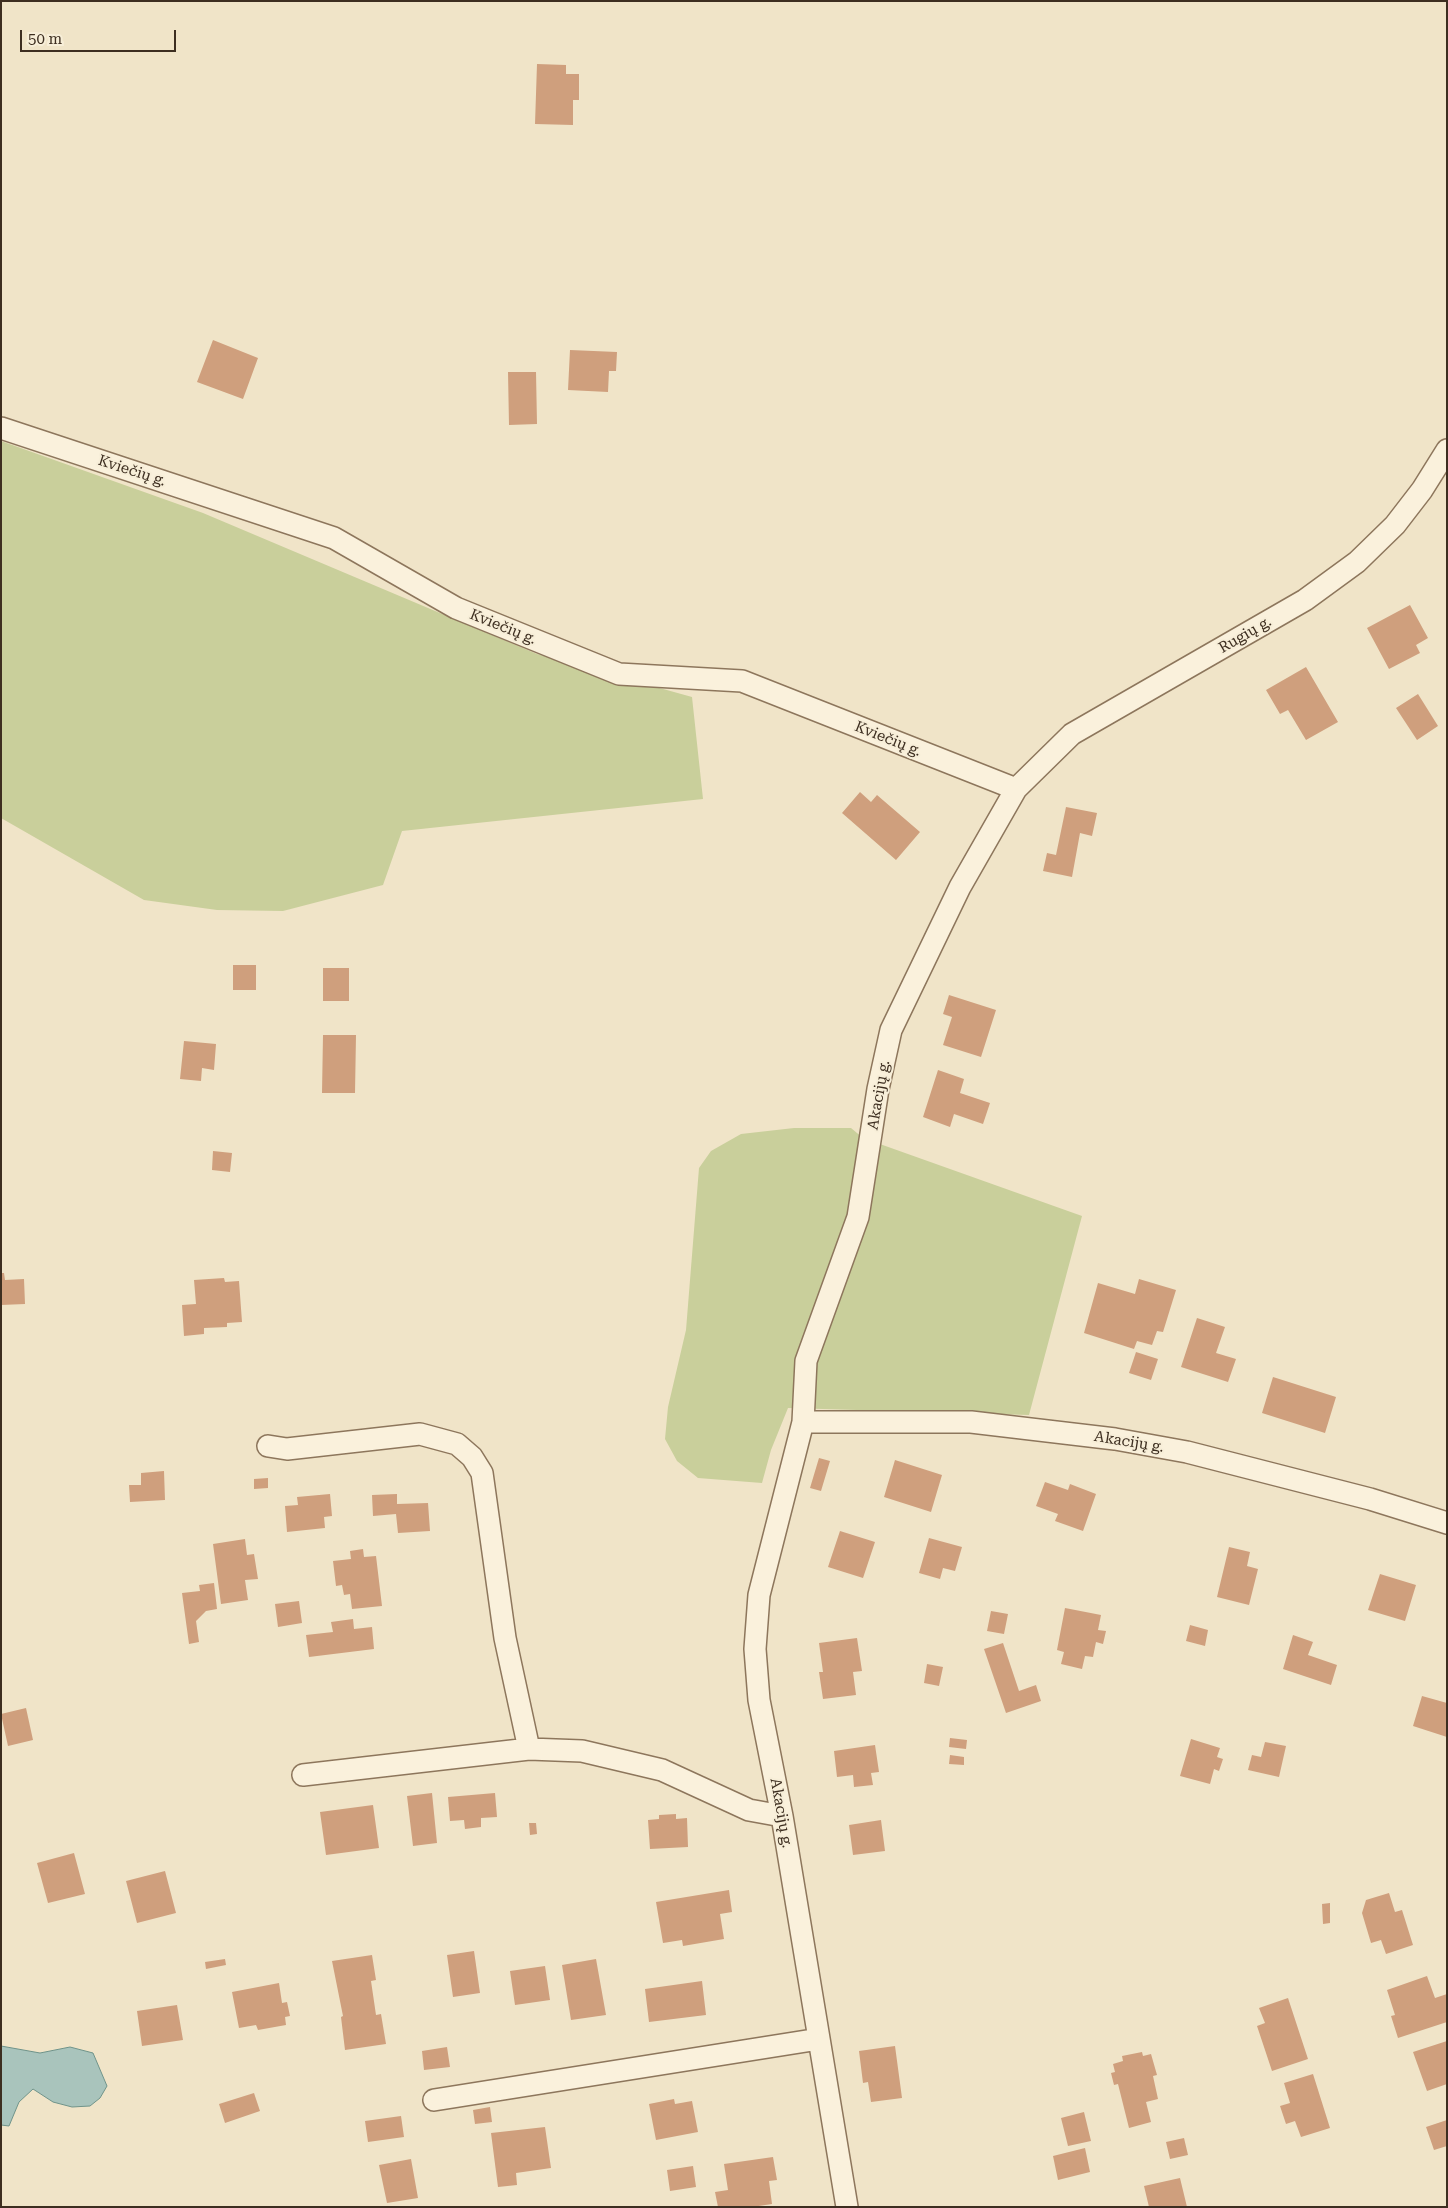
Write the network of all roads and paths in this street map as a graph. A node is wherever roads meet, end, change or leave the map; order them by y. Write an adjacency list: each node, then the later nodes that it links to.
1 (1, 428): 3 (street, Kviečių g.)
2 (1447, 450): 3 (street, Rugių g.)
3 (1016, 789): 4 (street, Akacijų g.)
4 (803, 1422): 6 (street, Akacijų g.); 9 (street, Akacijų g.)
5 (268, 1446): 7 (street)
6 (1447, 1522)
7 (529, 1749): 8 (street); 9 (street)
8 (303, 1775)
9 (782, 1816): 10 (street, Akacijų g.)
10 (819, 2039): 11 (street); 12 (street, Akacijų g.)
11 (434, 2100)
12 (847, 2207)

